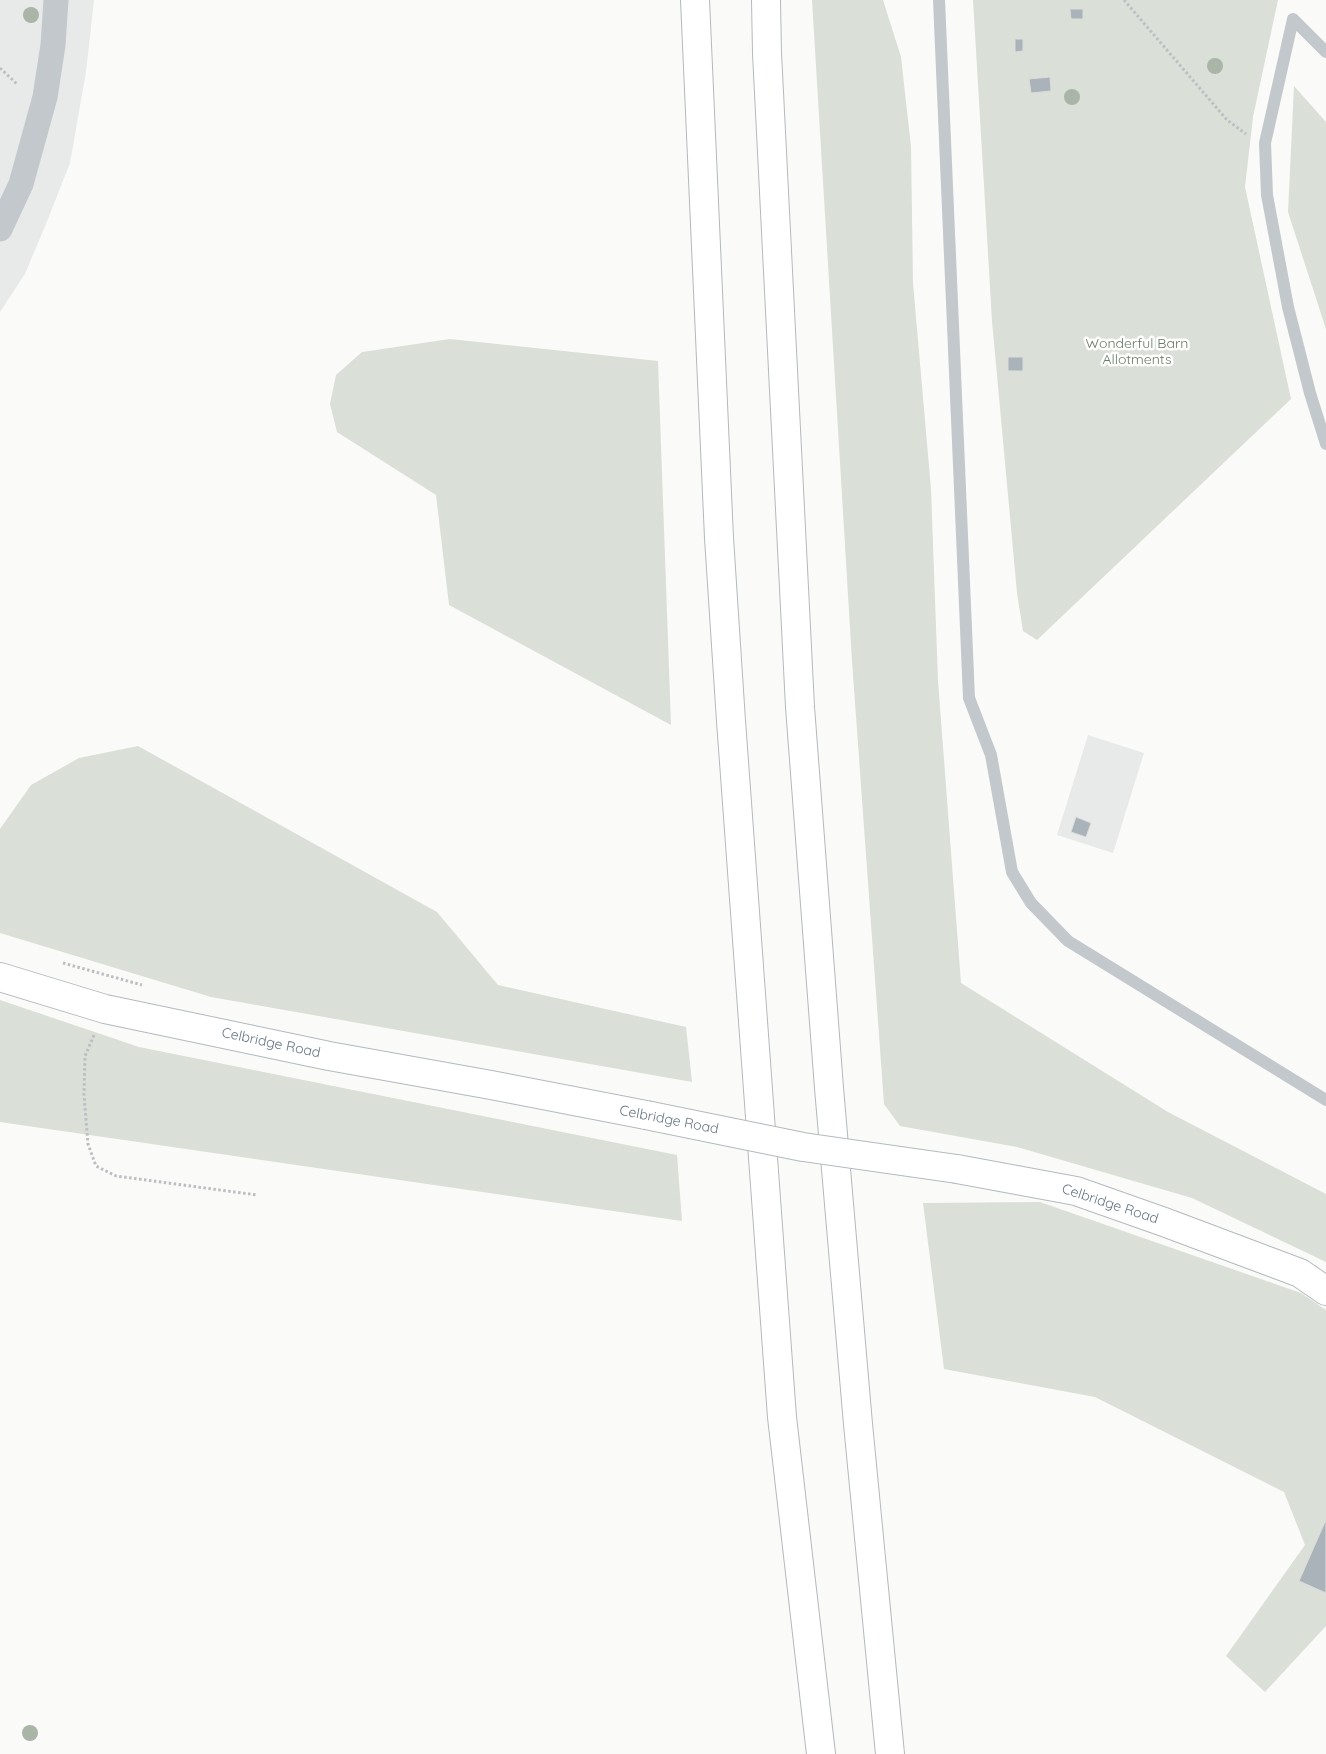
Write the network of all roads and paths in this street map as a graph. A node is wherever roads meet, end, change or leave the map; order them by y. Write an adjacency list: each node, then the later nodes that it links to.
1 (56, 0): 8 (street)
2 (695, 0): 15 (main road)
3 (766, 0): 16 (main road)
4 (939, 0): 12 (lane)
5 (1124, 0): 7 (path)
6 (1326, 52): 7 (lane)
7 (1264, 143): 9 (lane)
8 (0, 229)
9 (1326, 444)
10 (0, 977): 11 (main road, Celbridge Road)
11 (105, 1009): 13 (path); 14 (main road, Celbridge Road, bridge)
12 (1326, 1100)
13 (257, 1195)
14 (1326, 1291)
15 (821, 1754)
16 (890, 1754)

